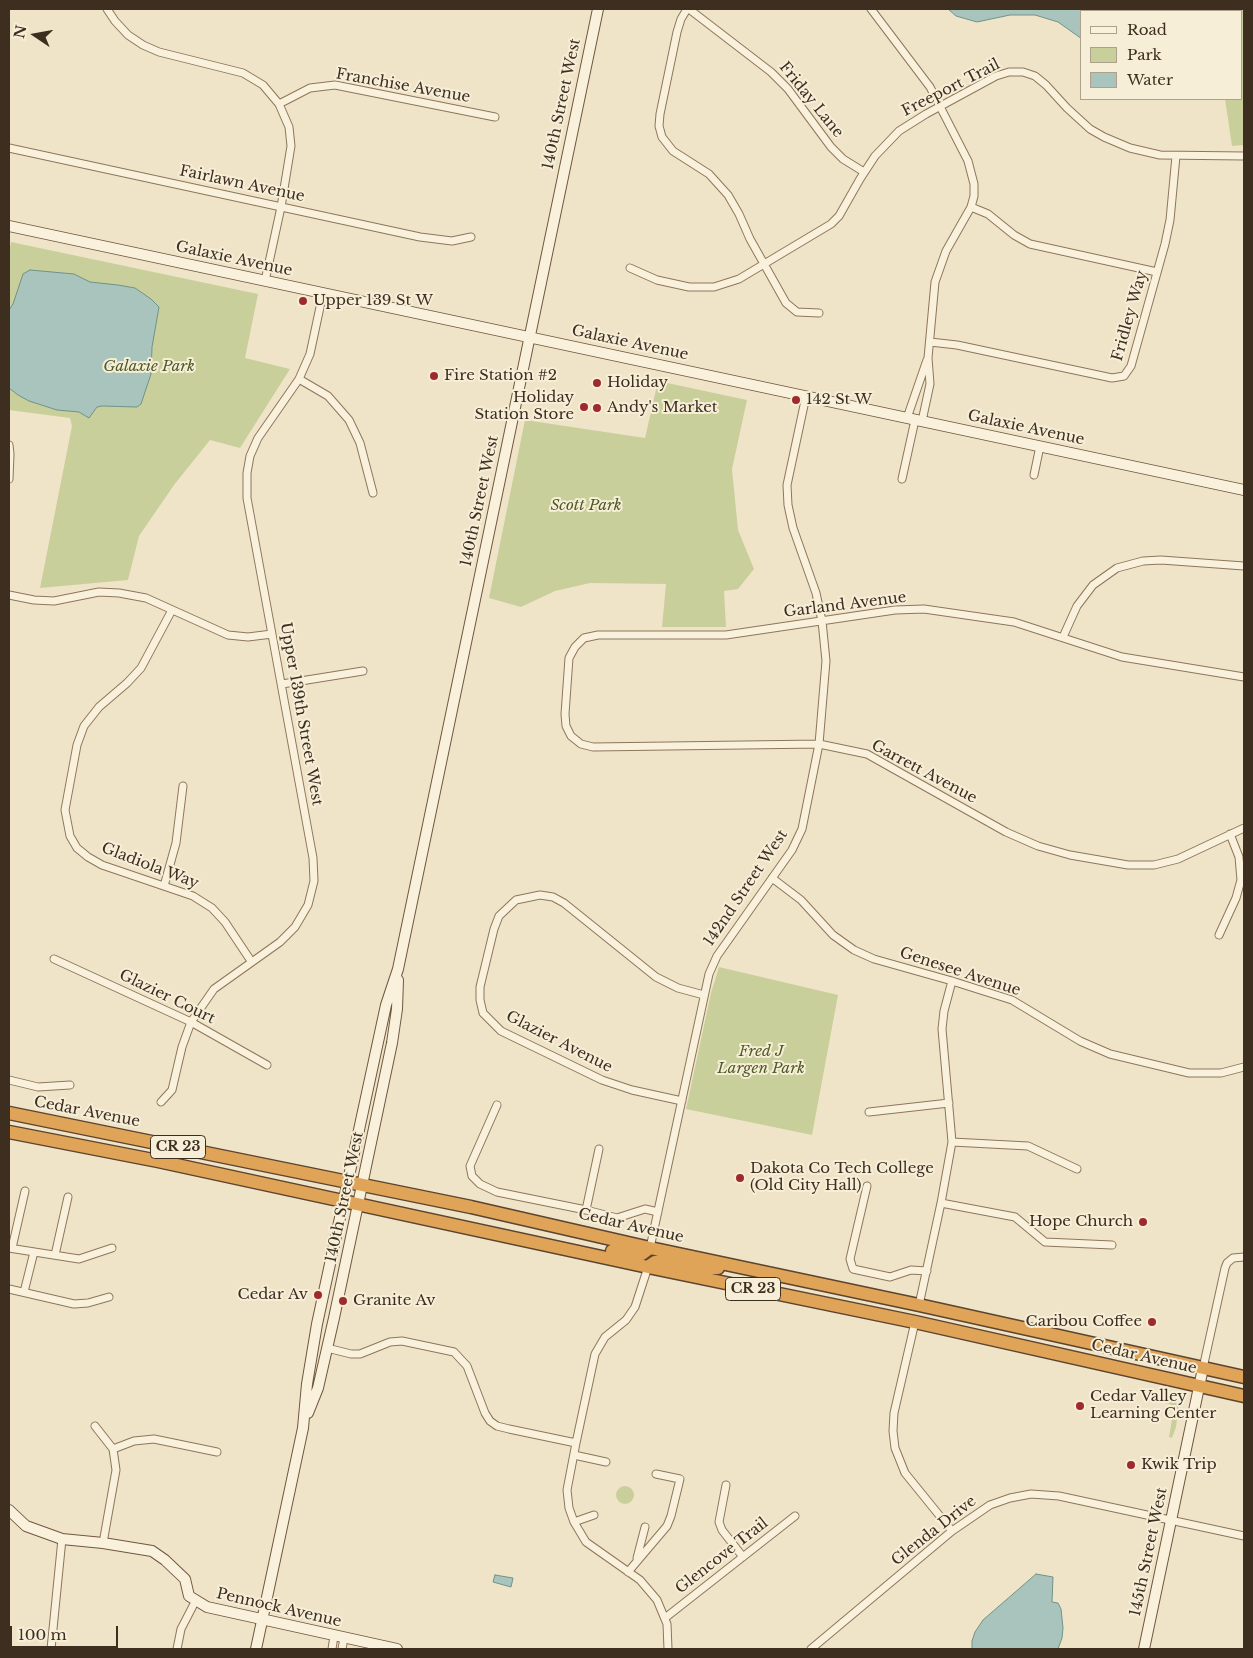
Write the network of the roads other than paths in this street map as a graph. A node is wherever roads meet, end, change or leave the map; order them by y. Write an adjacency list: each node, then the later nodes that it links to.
1 (108, 9): 5 (street)
2 (598, 9): 22 (street, 140th Street West)
3 (688, 9): 11 (street, Friday Lane); 16 (street)
4 (871, 9): 6 (street)
5 (279, 104): 7 (street, Franchise Avenue); 12 (street)
6 (940, 106): 9 (street, Freeport Trail); 11 (street, Freeport Trail); 13 (street)
7 (495, 117)
8 (9, 148): 12 (street, Fairlawn Avenue)
9 (1176, 156): 10 (street, Freeport Trail); 18 (street, Fridley Way)
10 (1244, 156)
11 (864, 172): 16 (street, Freeport Trail)
12 (281, 207): 15 (street, Fairlawn Avenue); 19 (street)
13 (971, 207): 18 (street); 23 (street)
14 (9, 226): 19 (street, Galaxie Avenue)
15 (471, 237)
16 (764, 265): 17 (street, Freeport Trail); 21 (street)
17 (630, 268)
18 (1157, 272): 23 (street, Fridley Way)
19 (265, 281): 20 (street, Galaxie Avenue)
20 (323, 293): 22 (street, Galaxie Avenue); 25 (street, Upper 139th Street West)
21 (820, 313)
22 (529, 337): 26 (street, Galaxie Avenue); 54 (street, 140th Street West)
23 (930, 342): 24 (street)
24 (928, 358): 27 (street); 27 (street)
25 (299, 379): 34 (street); 39 (street, Upper 139th Street West)
26 (806, 396): 27 (street, Galaxie Avenue); 38 (street, 142nd Street West)
27 (915, 420): 29 (street, Galaxie Avenue); 32 (street)
28 (9, 445): 31 (street)
29 (1040, 446): 30 (street); 33 (street, Galaxie Avenue)
30 (1034, 475)
31 (9, 479)
32 (902, 479)
33 (1244, 490)
34 (373, 492)
35 (1244, 566): 40 (street)
36 (9, 594): 37 (street)
37 (172, 610): 39 (street); 50 (street, Gladiola Way)
38 (822, 621): 40 (street, Garland Avenue); 44 (street, Garland Avenue); 45 (street, 142nd Street West)
39 (272, 634): 43 (street, Upper 139th Street West)
40 (1063, 637): 42 (street, Garland Avenue)
41 (362, 671): 43 (street)
42 (1244, 677)
43 (282, 684): 53 (street, Upper 139th Street West)
44 (565, 714): 45 (street, Garrett Avenue)
45 (819, 744): 48 (street, Garrett Avenue); 49 (street, 142nd Street West)
46 (183, 786): 50 (street)
47 (1244, 828): 48 (street, Garrett Avenue)
48 (1230, 834): 51 (street)
49 (772, 878): 55 (street, Genesee Avenue); 56 (street, 142nd Street West)
50 (164, 886): 53 (street, Gladiola Way)
51 (1219, 935)
52 (54, 959): 57 (street, Glazier Court)
53 (251, 961): 57 (street, Upper 139th Street West)
54 (398, 969): 72 (street, 140th Street West); 73 (street, 140th Street West)
55 (952, 981): 59 (street, Genesee Avenue); 64 (street)
56 (704, 994): 62 (street, 142nd Street West); 62 (street, Glazier Avenue)
57 (191, 1022): 58 (street, Glazier Court); 63 (street, Upper 139th Street West)
58 (267, 1065)
59 (1244, 1067)
60 (9, 1080): 61 (street)
61 (70, 1085)
62 (682, 1101): 81 (street, 142nd Street West)
63 (161, 1102)
64 (949, 1103): 66 (street); 69 (street)
65 (497, 1105): 80 (street)
66 (869, 1112)
67 (9, 1113): 72 (highway, Cedar Avenue / CR 23)
68 (9, 1132): 77 (highway, Cedar Avenue / CR 23)
69 (952, 1142): 71 (street); 78 (street)
70 (598, 1149): 80 (street)
71 (1077, 1169)
72 (348, 1182): 73 (highway, Cedar Avenue / CR 23); 77 (street, 140th Street West)
73 (363, 1185): 79 (street, 140th Street West); 85 (highway, Cedar Avenue / CR 23)
74 (867, 1186): 92 (street)
75 (25, 1190): 83 (street)
76 (68, 1197): 88 (street)
77 (344, 1201): 79 (highway, Cedar Avenue / CR 23); 104 (street, 140th Street West)
78 (942, 1203): 82 (street); 92 (street)
79 (359, 1204): 86 (highway, Cedar Avenue / CR 23); 98 (street, 140th Street West)
80 (586, 1210): 81 (street)
81 (658, 1212): 85 (street, 142nd Street West)
82 (1112, 1245)
83 (10, 1248): 87 (street)
84 (112, 1248): 88 (street)
85 (650, 1248): 86 (highway); 91 (highway, Cedar Avenue / CR 23)
86 (568, 1250): 90 (highway, Cedar Avenue / CR 23)
87 (34, 1252): 88 (street); 94 (street)
88 (55, 1255)
89 (1244, 1257): 99 (street, 145th Street West)
90 (648, 1267): 91 (highway); 97 (highway, Cedar Avenue / CR 23); 105 (street)
91 (750, 1269): 96 (highway, Cedar Avenue / CR 23)
92 (927, 1271): 96 (street)
93 (9, 1289): 94 (street)
94 (24, 1292): 95 (street)
95 (109, 1297)
96 (919, 1304): 99 (highway, Cedar Avenue / CR 23)
97 (915, 1322): 101 (highway, Cedar Avenue / CR 23); 118 (street)
98 (327, 1348): 104 (street, 140th Street West); 105 (street)
99 (1203, 1368): 100 (highway, Cedar Avenue / CR 23); 101 (street, 145th Street West)
100 (1244, 1377)
101 (1200, 1386): 102 (highway, Cedar Avenue / CR 23); 115 (street, 145th Street West)
102 (1244, 1396)
103 (95, 1426): 106 (street)
104 (303, 1428): 127 (street, 140th Street West)
105 (576, 1444): 108 (street)
106 (113, 1449): 107 (street); 121 (street)
107 (218, 1452)
108 (574, 1455): 109 (street); 116 (street)
109 (606, 1462)
110 (656, 1474): 123 (street)
111 (726, 1486): 122 (street)
112 (9, 1510): 120 (street, Pennock Avenue)
113 (594, 1515): 116 (street)
114 (795, 1516): 122 (street, Glencove Trail)
115 (1171, 1520): 118 (street, Glenda Drive); 119 (street, Glenda Drive); 137 (street, 145th Street West)
116 (574, 1522): 124 (street)
117 (645, 1527): 123 (street)
118 (952, 1531): 136 (street, Glenda Drive)
119 (1244, 1536)
120 (62, 1539): 121 (street, Pennock Avenue); 129 (street)
121 (103, 1543): 125 (street, Pennock Avenue)
122 (743, 1557): 126 (street, Glencove Trail)
123 (636, 1561): 124 (street)
124 (628, 1572): 126 (street)
125 (196, 1600): 127 (street, Pennock Avenue); 130 (street)
126 (665, 1618): 135 (street)
127 (262, 1620): 128 (street, Pennock Avenue); 131 (street, 140th Street West)
128 (339, 1637): 132 (street); 133 (street); 134 (street, Pennock Avenue)
129 (51, 1649)
130 (177, 1649)
131 (256, 1649)
132 (332, 1649)
133 (342, 1649)
134 (396, 1649)
135 (668, 1649)
136 (811, 1649)
137 (1144, 1649)

